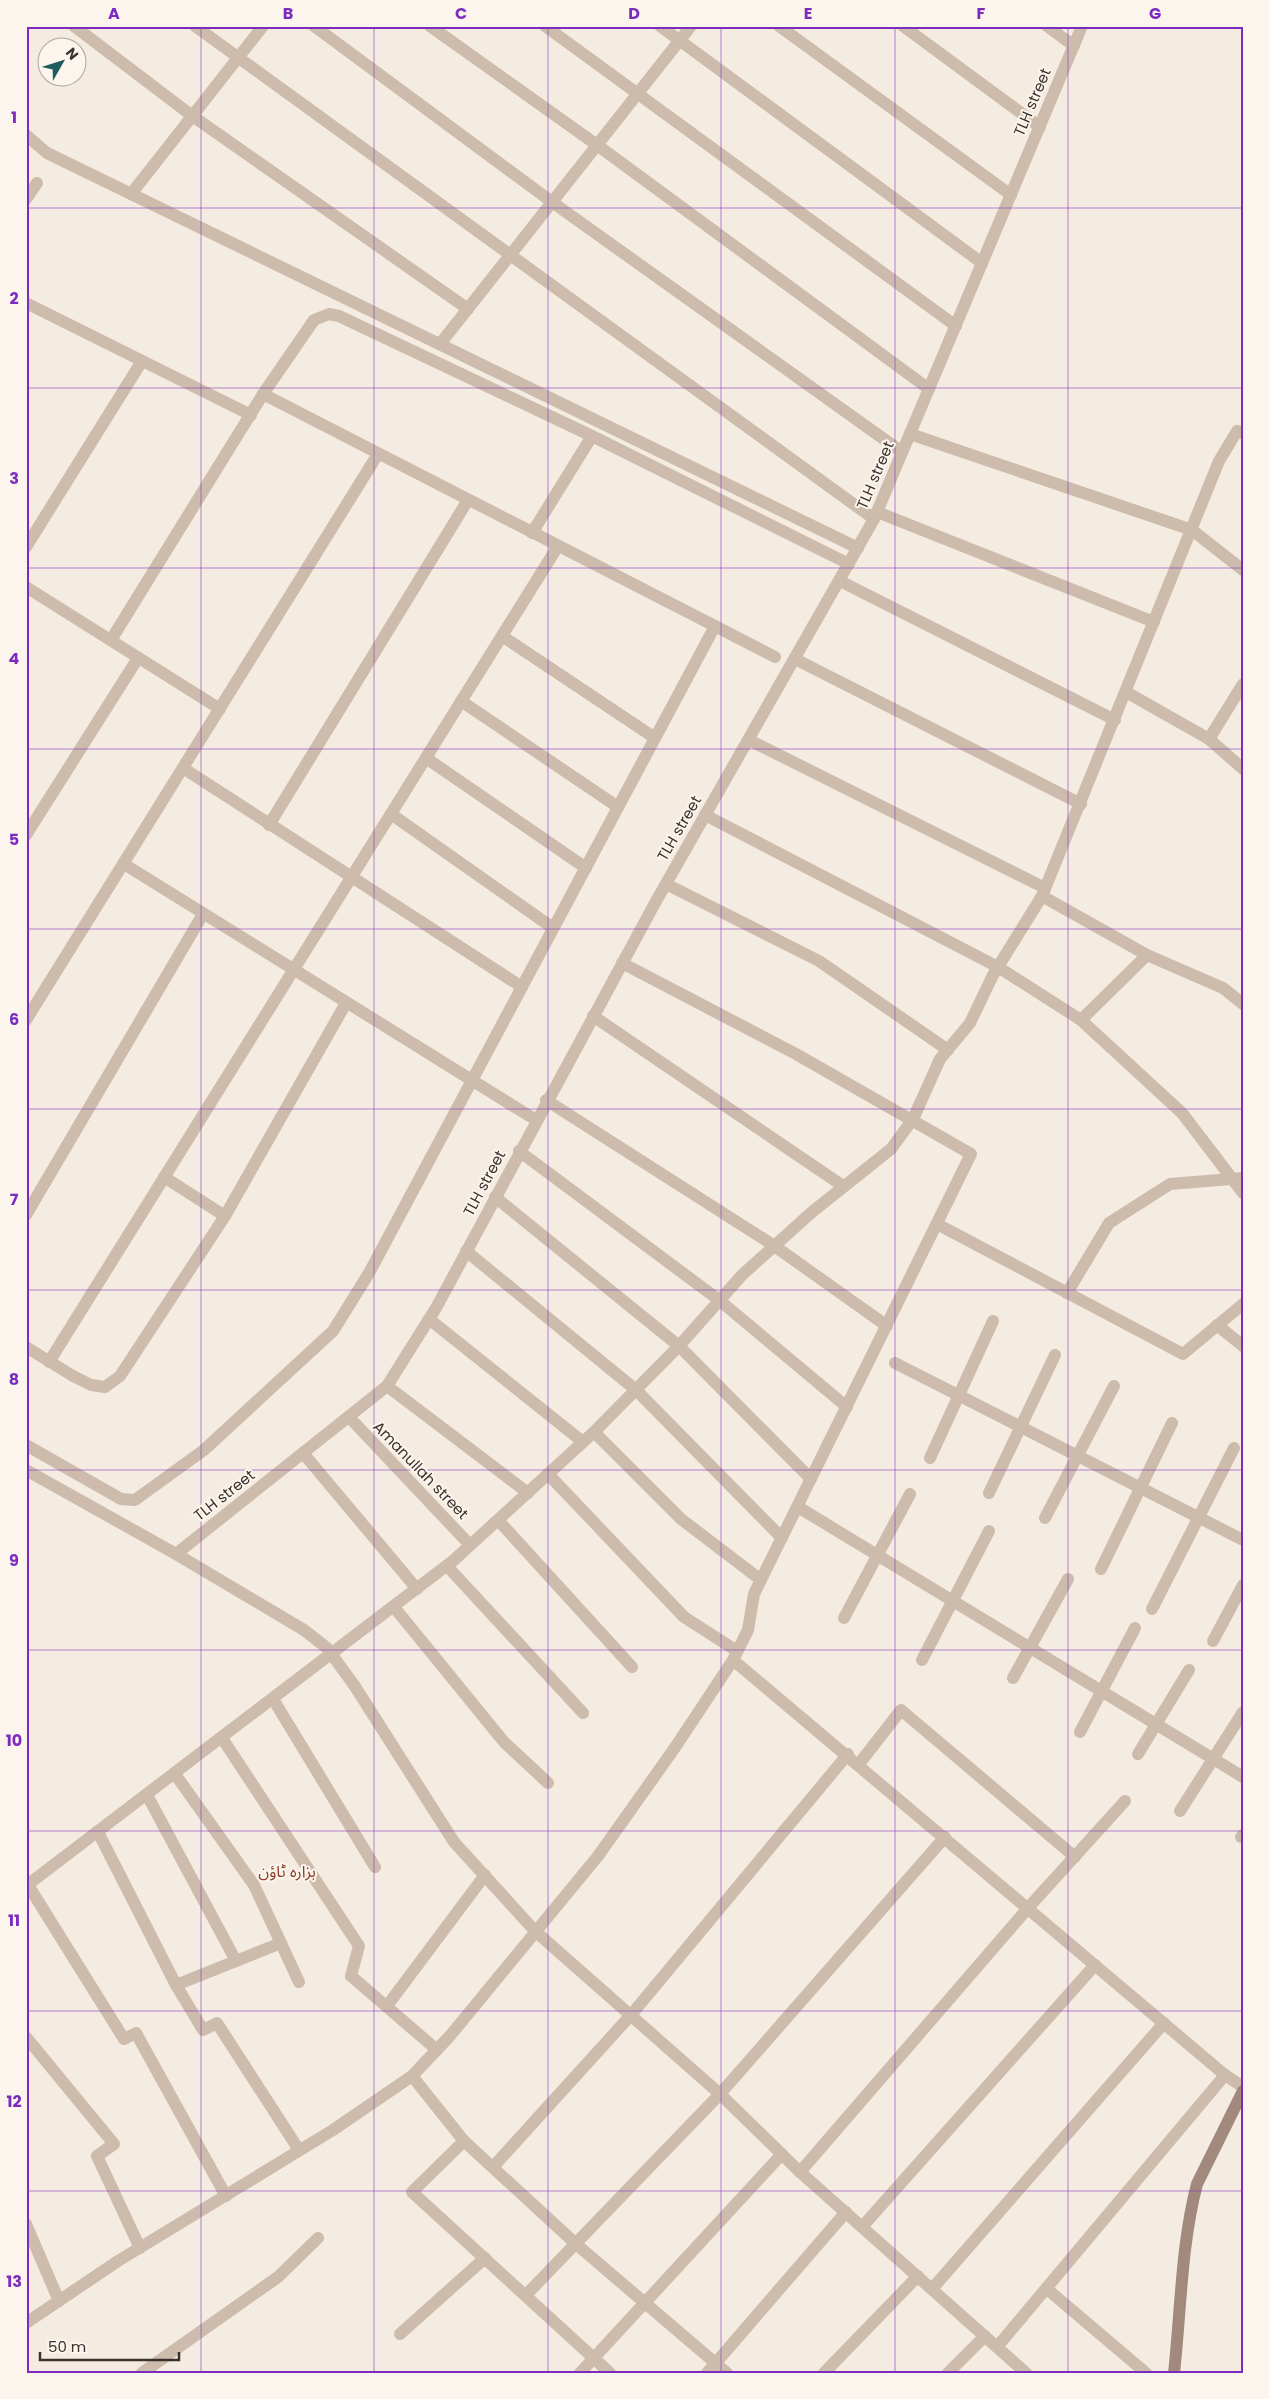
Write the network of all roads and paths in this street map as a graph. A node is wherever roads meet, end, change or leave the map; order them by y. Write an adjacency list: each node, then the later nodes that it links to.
1 (74, 26): 17 (street)
2 (195, 26): 15 (street)
3 (263, 26): 15 (street)
4 (314, 26): 25 (street)
5 (430, 26): 20 (street)
6 (544, 26): 16 (street)
7 (660, 26): 13 (street)
8 (690, 26): 13 (street)
9 (779, 26): 23 (street)
10 (903, 26): 18 (street)
11 (1047, 26): 14 (street)
12 (1082, 26): 14 (street, TLH street)
13 (680, 40): 16 (street); 27 (street)
14 (1074, 46): 18 (street, TLH street)
15 (238, 58): 17 (street); 26 (street)
16 (638, 93): 20 (street); 30 (street)
17 (191, 115): 22 (street); 29 (street)
18 (1040, 127): 23 (street, TLH street)
19 (26, 134): 22 (street)
20 (597, 145): 25 (street); 33 (street)
21 (37, 183): 24 (street)
22 (131, 194): 31 (street)
23 (1011, 195): 27 (street, TLH street)
24 (26, 199)
25 (552, 202): 26 (street); 39 (street)
26 (510, 256): 29 (street); 42 (street)
27 (982, 263): 30 (street, TLH street)
28 (26, 304): 32 (street)
29 (468, 309): 31 (street)
30 (956, 326): 33 (street, TLH street)
31 (440, 344): 47 (street)
32 (142, 361): 35 (street); 46 (street)
33 (929, 389): 36 (street, TLH street)
34 (263, 394): 35 (street); 38 (street); 40 (street)
35 (251, 414): 55 (street)
36 (910, 434): 39 (street, TLH street); 43 (street)
37 (1243, 434): 43 (street)
38 (592, 436): 44 (street); 48 (street)
39 (902, 452): 42 (street, TLH street)
40 (378, 454): 41 (street); 62 (street)
41 (468, 500): 44 (street); 74 (street)
42 (875, 516): 47 (street, TLH street); 52 (street)
43 (1192, 530): 49 (street); 52 (street)
44 (532, 533): 45 (street)
45 (558, 546): 53 (street); 54 (street)
46 (26, 547)
47 (858, 548): 48 (street, TLH street)
48 (849, 564): 50 (street, TLH street)
49 (1243, 570)
50 (840, 581): 58 (street, TLH street); 63 (street)
51 (26, 587): 55 (street)
52 (1154, 622): 60 (street)
53 (715, 626): 56 (street); 64 (street)
54 (502, 636): 61 (street); 64 (street)
55 (111, 640): 57 (street)
56 (775, 657)
57 (138, 658): 62 (street); 75 (street)
58 (795, 659): 66 (street, TLH street); 70 (street)
59 (1243, 684): 65 (street)
60 (1126, 692): 63 (street); 65 (street)
61 (461, 701): 67 (street); 71 (street)
62 (220, 709): 68 (street)
63 (1115, 720): 70 (street)
64 (656, 738): 71 (street)
65 (1209, 739): 69 (street)
66 (748, 740): 73 (street, TLH street); 80 (street)
67 (426, 758): 72 (street); 77 (street)
68 (183, 768): 74 (street); 76 (street)
69 (1243, 768)
70 (1081, 804): 80 (street)
71 (618, 807): 77 (street)
72 (391, 814): 78 (street); 82 (street)
73 (705, 815): 79 (street, TLH street); 85 (street)
74 (270, 825): 78 (street)
75 (26, 835)
76 (124, 864): 81 (street); 91 (street)
77 (586, 868): 82 (street)
78 (351, 877): 86 (street); 87 (street)
79 (666, 884): 84 (street, TLH street); 93 (street)
80 (1044, 892): 83 (street); 85 (street)
81 (203, 914): 86 (street); 104 (street)
82 (554, 928): 87 (street)
83 (1147, 955): 89 (street); 92 (street)
84 (622, 963): 90 (street, TLH street); 96 (street)
85 (998, 967): 92 (street); 93 (street)
86 (294, 971): 88 (street); 99 (street)
87 (522, 987): 94 (street)
88 (346, 1003): 94 (street); 105 (street)
89 (1243, 1004)
90 (593, 1016): 95 (street, TLH street); 101 (street)
91 (26, 1020)
92 (1081, 1020): 100 (street)
93 (948, 1050): 96 (street)
94 (471, 1082): 97 (street); 132 (street)
95 (546, 1100): 97 (street, TLH street); 107 (street)
96 (913, 1119): 101 (street); 106 (street)
97 (536, 1120): 98 (street, TLH street)
98 (519, 1152): 103 (street, TLH street); 110 (street)
99 (164, 1176): 105 (street); 120 (street)
100 (1237, 1179): 102 (street); 109 (street)
101 (843, 1186): 107 (street)
102 (1243, 1193)
103 (495, 1197): 108 (street, TLH street); 116 (street)
104 (26, 1215)
105 (225, 1216): 120 (street)
106 (937, 1224): 109 (street); 115 (street)
107 (773, 1245): 110 (street); 115 (street)
108 (466, 1251): 112 (street, TLH street); 124 (street)
109 (1067, 1293): 114 (street)
110 (719, 1300): 116 (street); 126 (street)
111 (1243, 1304): 114 (street)
112 (429, 1319): 122 (street, TLH street); 131 (street)
113 (993, 1321): 125 (street)
114 (1218, 1325): 117 (street)
115 (887, 1326): 126 (street)
116 (679, 1346): 124 (street); 139 (street)
117 (1243, 1346)
118 (26, 1347): 120 (street)
119 (1055, 1355): 129 (street)
120 (50, 1362)
121 (894, 1363): 125 (street)
122 (387, 1386): 127 (street, TLH street); 141 (street)
123 (1114, 1386): 135 (street)
124 (636, 1390): 130 (street); 149 (street)
125 (959, 1396): 129 (street); 136 (street)
126 (847, 1408): 139 (street)
127 (349, 1417): 134 (street, TLH street); 151 (street, Amanullah street)
128 (1172, 1422): 140 (street)
129 (1020, 1427): 135 (street); 142 (street)
130 (594, 1432): 131 (street); 157 (street)
131 (583, 1442): 138 (street)
132 (26, 1445)
133 (1234, 1448): 146 (street)
134 (303, 1453): 152 (street, TLH street); 159 (street)
135 (1077, 1456): 140 (street); 145 (street)
136 (930, 1458)
137 (26, 1470): 152 (street)
138 (548, 1474): 141 (street); 168 (street)
139 (811, 1479): 144 (street)
140 (1140, 1488): 146 (street); 155 (street)
141 (528, 1493): 147 (street)
142 (988, 1493)
143 (910, 1494): 153 (street)
144 (798, 1507): 149 (street); 153 (street)
145 (1045, 1518)
146 (1199, 1518): 150 (street); 162 (street)
147 (498, 1520): 151 (street); 170 (street)
148 (989, 1531): 160 (street)
149 (782, 1538): 157 (street)
150 (1243, 1540)
151 (470, 1546): 154 (street)
152 (176, 1554): 167 (street)
153 (877, 1555): 160 (street); 163 (street)
154 (447, 1566): 159 (street); 176 (street)
155 (1101, 1569)
156 (1068, 1578): 166 (street)
157 (761, 1580): 168 (street)
158 (1243, 1585): 165 (street)
159 (417, 1589): 161 (street)
160 (953, 1601): 166 (street); 169 (street)
161 (394, 1607): 167 (street); 186 (street)
162 (1152, 1609)
163 (844, 1618)
164 (1135, 1628): 173 (street)
165 (1213, 1641)
166 (1030, 1648): 172 (street); 173 (street)
167 (332, 1655): 174 (street); 194 (street)
168 (735, 1656): 180 (street); 197 (street)
169 (922, 1660)
170 (632, 1668)
171 (1190, 1670): 177 (street)
172 (1013, 1678)
173 (1101, 1691): 177 (street); 178 (street)
174 (273, 1699): 179 (street); 193 (street)
175 (1243, 1712): 182 (street)
176 (583, 1713)
177 (1156, 1724): 181 (street); 182 (street)
178 (1080, 1732)
179 (222, 1738): 184 (street); 203 (street)
180 (848, 1754): 183 (street); 204 (street)
181 (1138, 1754)
182 (1213, 1759): 185 (street); 189 (street)
183 (859, 1764): 191 (street); 192 (street)
184 (175, 1774): 187 (street); 198 (street)
185 (1243, 1777)
186 (548, 1783)
187 (147, 1795): 190 (street); 199 (street)
188 (1125, 1801): 192 (street)
189 (1180, 1811)
190 (98, 1832): 195 (street); 202 (street)
191 (945, 1837): 196 (street); 212 (street)
192 (1076, 1857): 196 (street)
193 (375, 1867)
194 (485, 1875): 197 (street); 203 (street)
195 (27, 1886): 218 (street)
196 (1028, 1908): 200 (street); 217 (street)
197 (535, 1930): 204 (street); 207 (street)
198 (281, 1943): 199 (street); 201 (street)
199 (236, 1961): 202 (street)
200 (1095, 1965): 205 (street); 221 (street)
201 (299, 1982)
202 (176, 1984): 214 (street)
203 (387, 2006): 207 (street)
204 (631, 2015): 212 (street); 216 (street)
205 (1164, 2023): 208 (street); 227 (street)
206 (26, 2037): 224 (street)
207 (437, 2050): 209 (street)
208 (1225, 2075): 210 (street); 228 (street)
209 (412, 2076): 213 (street); 214 (street)
210 (1243, 2087)
211 (1243, 2091): 247 (street)
212 (720, 2094): 215 (street); 223 (street)
213 (464, 2141): 216 (street); 225 (street)
214 (299, 2150): 218 (street)
215 (782, 2154): 217 (street); 231 (street)
216 (492, 2167): 223 (street)
217 (800, 2172): 219 (street)
218 (226, 2196): 224 (street)
219 (846, 2212): 221 (street); 237 (street)
220 (26, 2224): 230 (street)
221 (862, 2227): 226 (street)
222 (318, 2238): 238 (street)
223 (576, 2244): 229 (street); 231 (street)
224 (140, 2248): 230 (street)
225 (485, 2258): 229 (street); 233 (street)
226 (918, 2276): 227 (street); 243 (street)
227 (932, 2288): 234 (street)
228 (1047, 2289): 235 (street); 246 (street)
229 (526, 2295): 236 (street)
230 (60, 2301): 232 (street)
231 (645, 2302): 236 (street); 237 (street)
232 (26, 2323)
233 (400, 2334)
234 (985, 2336): 235 (street); 244 (street)
235 (997, 2347): 245 (street)
236 (594, 2358): 239 (street); 240 (street)
237 (717, 2362): 241 (street); 242 (street)
238 (142, 2373)
239 (580, 2373)
240 (610, 2373)
241 (707, 2373)
242 (727, 2373)
243 (824, 2373)
244 (948, 2373)
245 (1026, 2373)
246 (1146, 2373)
247 (1174, 2373)

